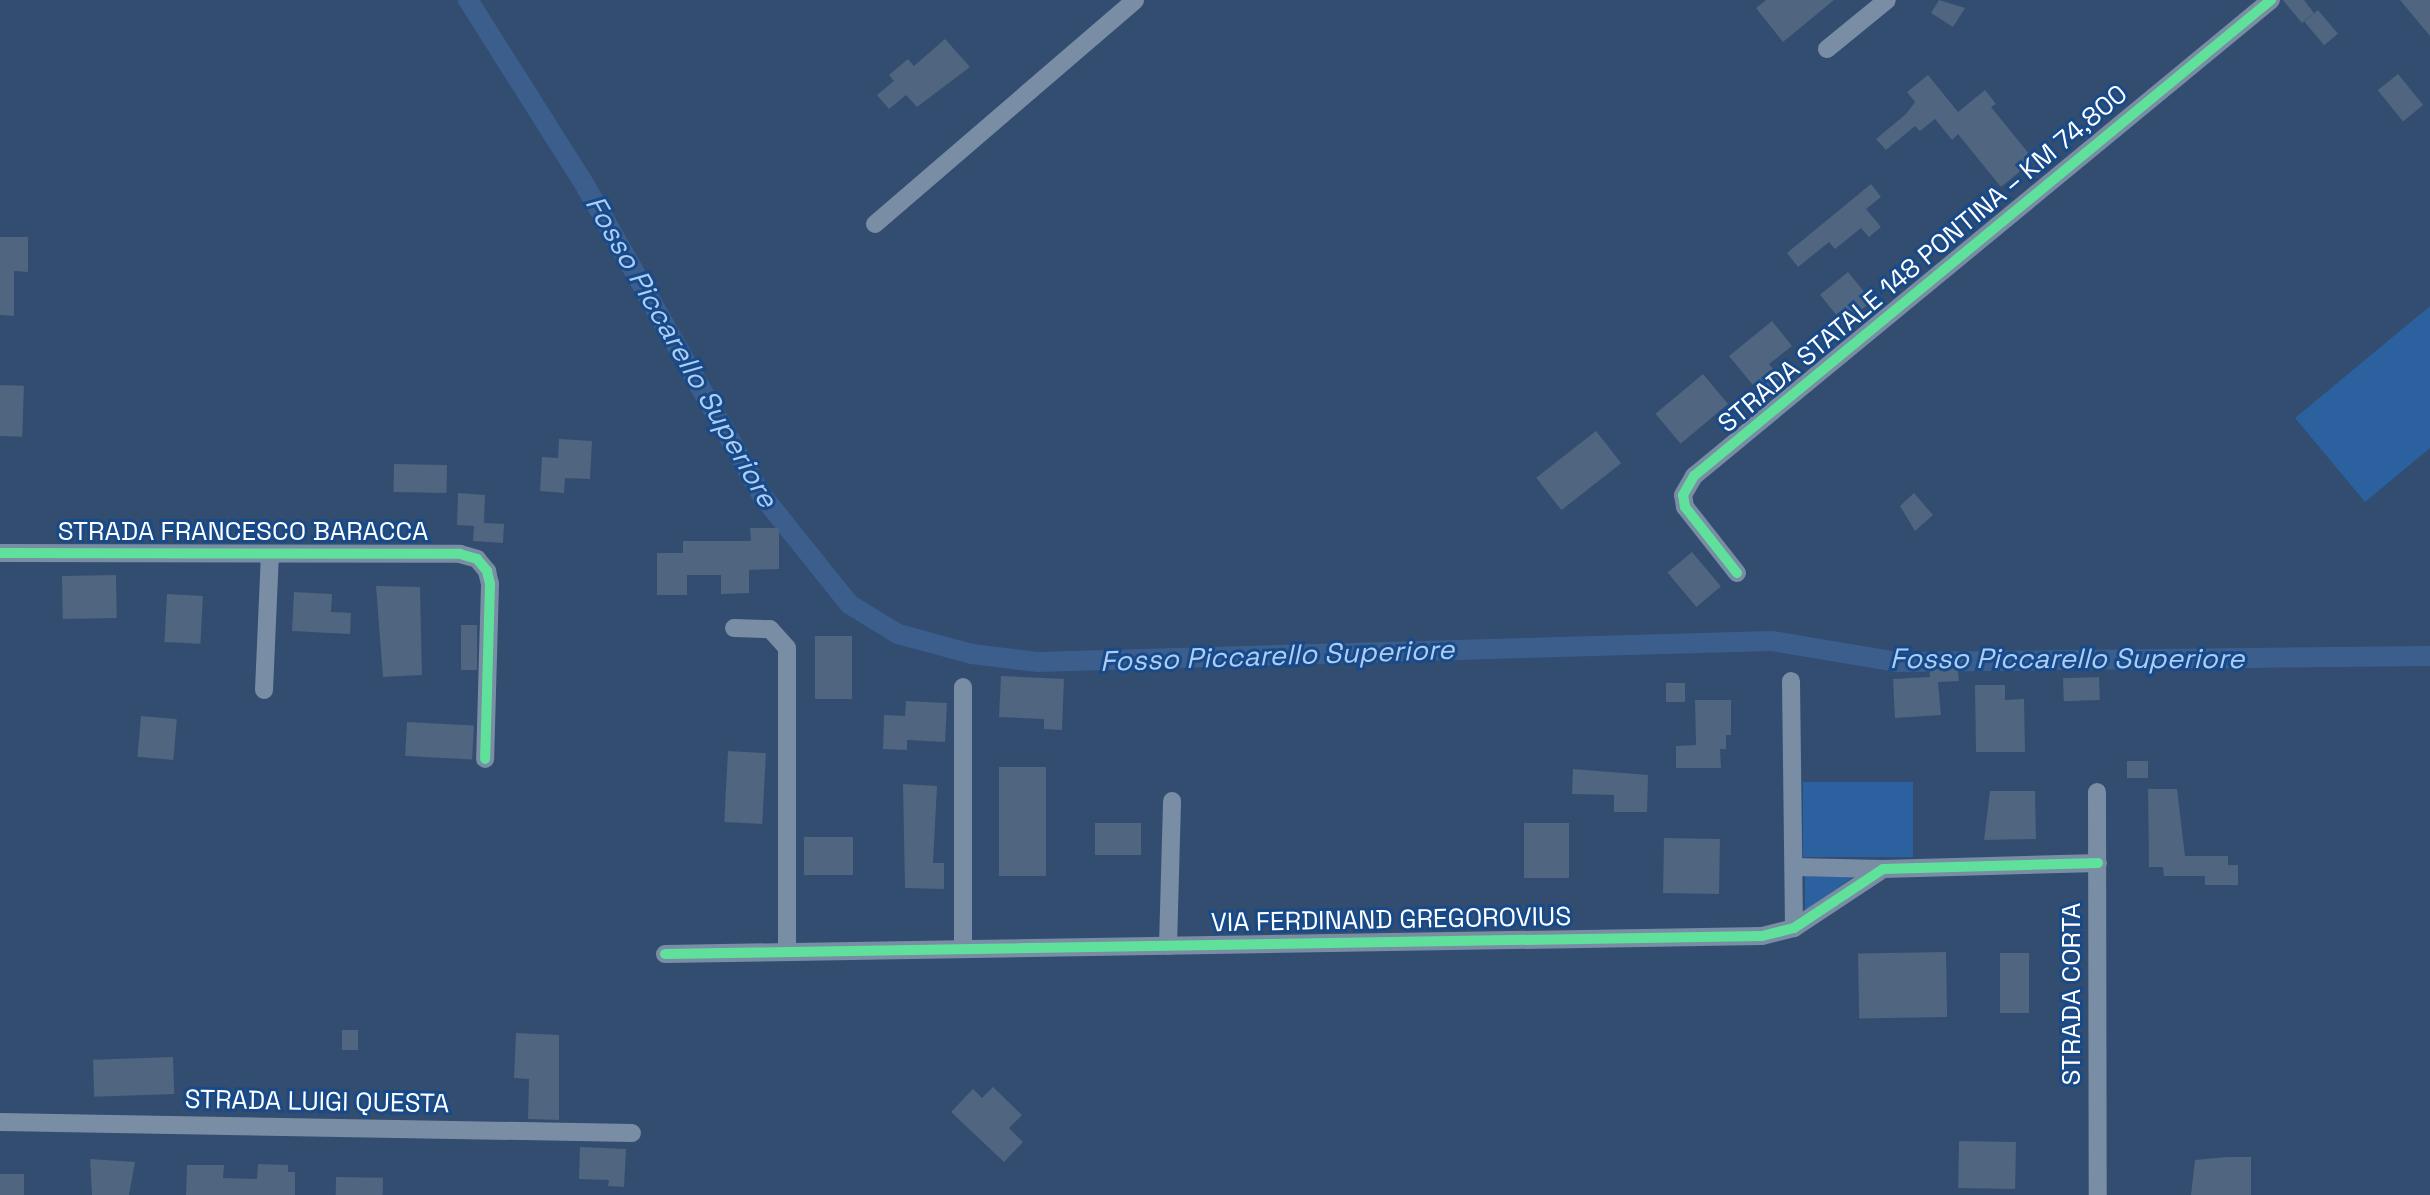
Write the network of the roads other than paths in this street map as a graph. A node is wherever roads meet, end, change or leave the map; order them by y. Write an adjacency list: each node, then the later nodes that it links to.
1 (1135, 0): 5 (street)
2 (1887, 0): 4 (street)
3 (2271, 0): 8 (street, STRADA STATALE 148 PONTINA – KM 74,800)
4 (1827, 49)
5 (875, 224)
6 (0, 553): 7 (street, STRADA FRANCESCO BARACCA)
7 (270, 554): 12 (street); 13 (street, STRADA FRANCESCO BARACCA)
8 (1737, 573)
9 (734, 628): 22 (street)
10 (1791, 681): 17 (street)
11 (963, 687): 21 (street)
12 (264, 690)
13 (485, 759)
14 (2097, 792): 16 (street, STRADA CORTA)
15 (1172, 801): 20 (street)
16 (2098, 863): 18 (street); 26 (street, STRADA CORTA)
17 (1794, 867): 18 (street); 19 (street)
18 (1883, 869): 19 (street, VIA FERDINAND GREGOROVIUS)
19 (1794, 928): 20 (street, VIA FERDINAND GREGOROVIUS)
20 (1168, 946): 21 (street, VIA FERDINAND GREGOROVIUS)
21 (963, 949): 22 (street, VIA FERDINAND GREGOROVIUS)
22 (787, 952): 23 (street, VIA FERDINAND GREGOROVIUS)
23 (665, 954)
24 (0, 1122): 25 (street, STRADA LUIGI QUESTA)
25 (632, 1133)
26 (2098, 1195)

